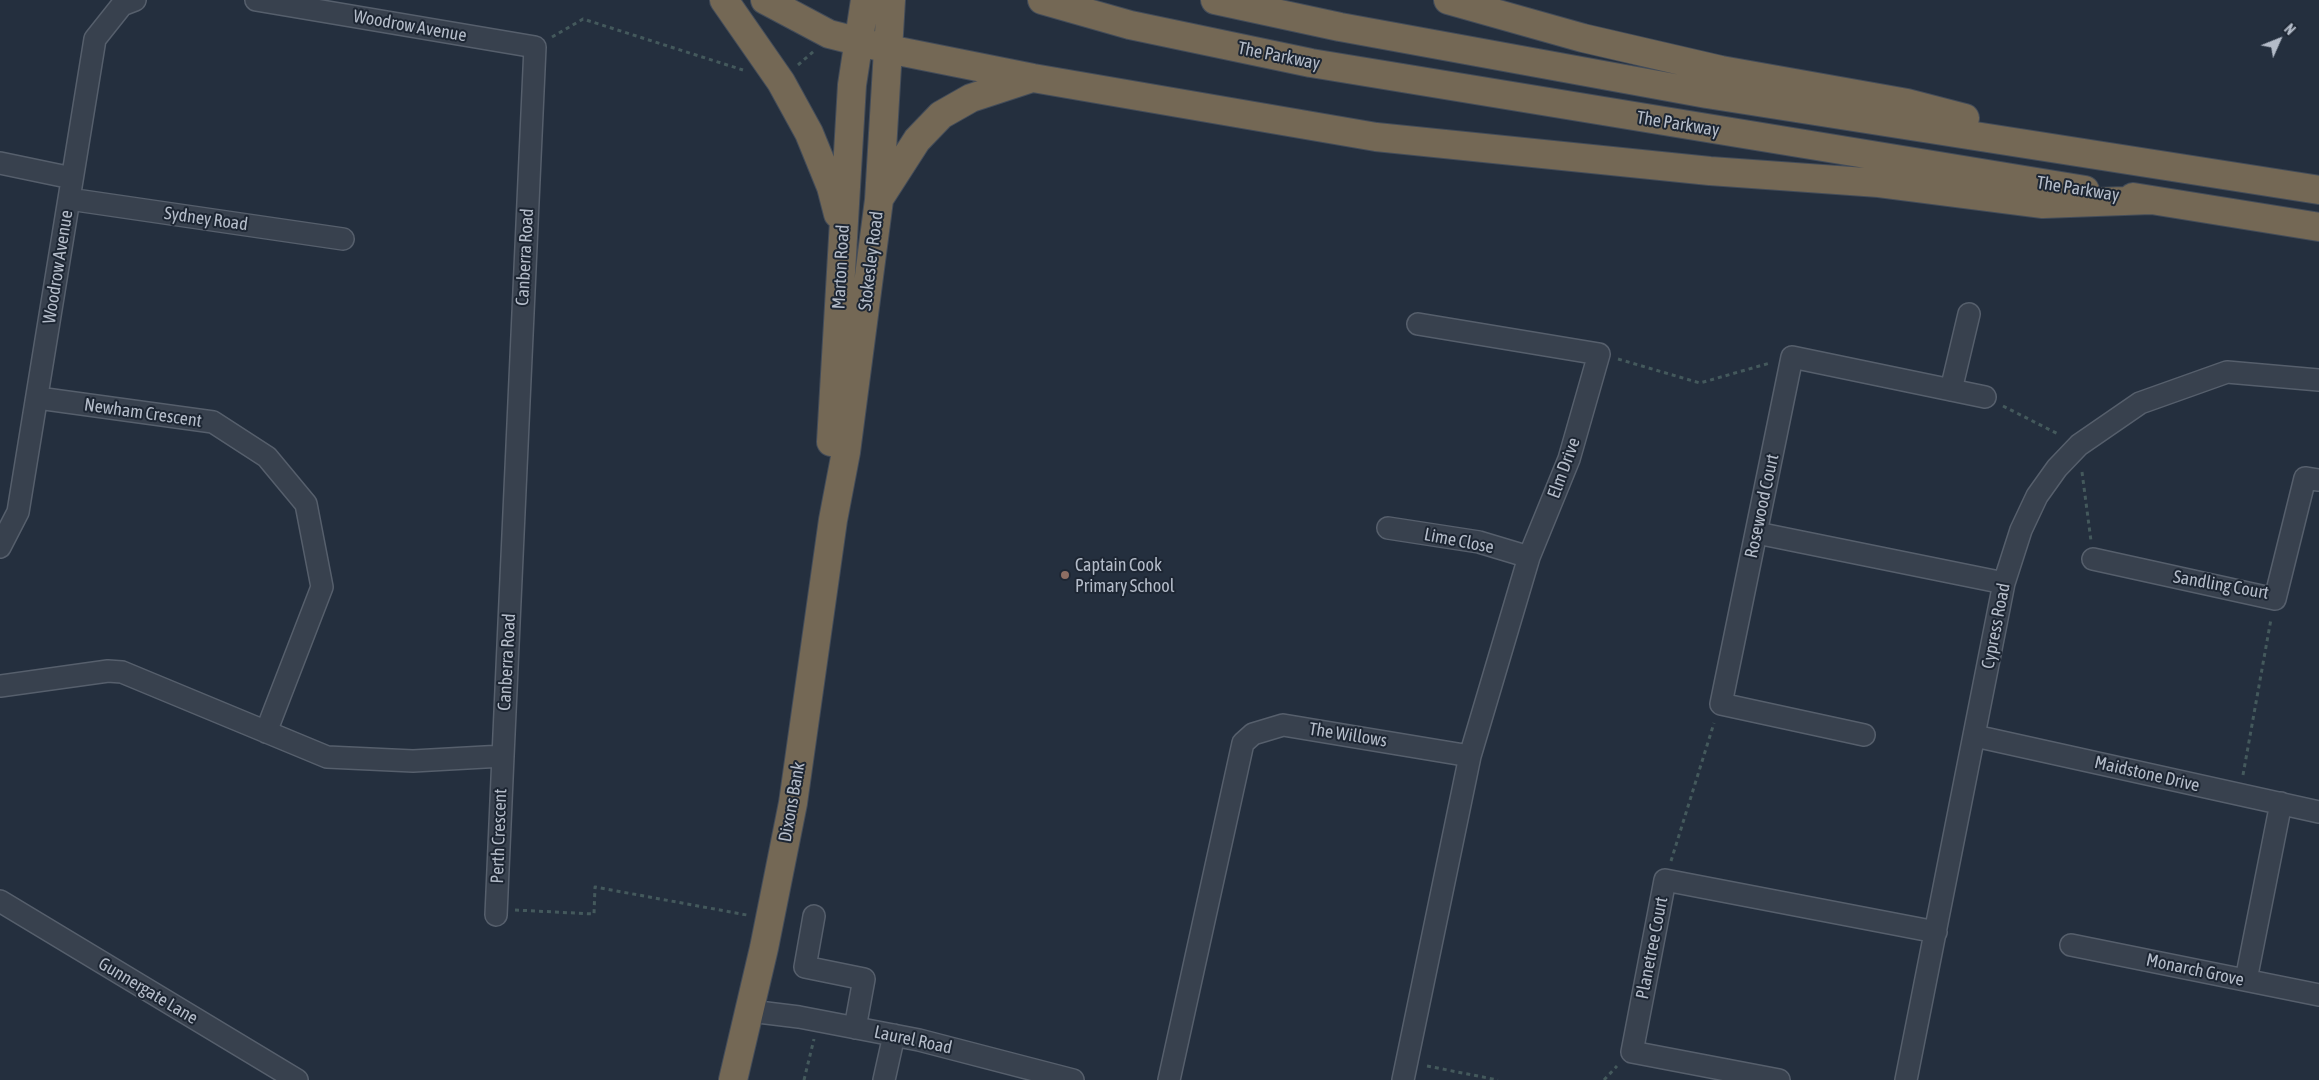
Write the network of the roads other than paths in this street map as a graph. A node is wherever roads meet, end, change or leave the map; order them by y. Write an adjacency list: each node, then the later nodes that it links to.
1 (135, 0): 14 (street, Woodrow Avenue)
2 (256, 0): 10 (street, Woodrow Avenue)
3 (724, 0): 20 (highway)
4 (765, 0): 8 (highway)
5 (1042, 0): 18 (highway, The Parkway)
6 (1215, 0): 12 (highway, The Parkway)
7 (1448, 0): 12 (highway)
8 (863, 19): 9 (highway); 20 (highway, Marton Road)
9 (890, 24): 11 (highway); 17 (highway, Stokesley Road)
10 (535, 47): 42 (street, Canberra Road)
11 (1033, 78): 17 (highway); 18 (highway)
12 (2118, 158): 15 (highway, The Parkway)
13 (0, 163): 14 (street)
14 (72, 178): 16 (street, Woodrow Avenue)
15 (2319, 190)
16 (69, 199): 21 (street, Sydney Road); 29 (street, Woodrow Avenue)
17 (878, 200): 23 (highway, Stokesley Road)
18 (2151, 200): 19 (highway, The Parkway)
19 (2319, 227)
20 (843, 230): 22 (highway, Marton Road)
21 (343, 239)
22 (840, 284): 23 (highway); 31 (highway, Marton Road)
23 (868, 286): 31 (highway, Stokesley Road)
24 (1969, 314): 27 (street)
25 (1418, 324): 35 (street, Elm Drive)
26 (2319, 380): 37 (street, Cypress Road)
27 (1951, 390): 28 (street); 33 (street, Rosewood Court)
28 (1985, 397)
29 (38, 398): 34 (street, Woodrow Avenue); 39 (street, Newham Crescent)
30 (2319, 480): 36 (street, Sandling Court)
31 (833, 520): 53 (highway, Dixons Bank)
32 (1388, 528): 35 (street, Lime Close)
33 (1757, 533): 37 (street); 40 (street, Rosewood Court)
34 (0, 547)
35 (1529, 558): 43 (street, Elm Drive)
36 (2093, 559)
37 (2004, 583): 41 (street, Cypress Road)
38 (0, 686): 39 (street)
39 (266, 732): 42 (street)
40 (1864, 735)
41 (1975, 736): 44 (street, Maidstone Drive); 49 (street, Cypress Road)
42 (503, 756): 47 (street, Perth Crescent)
43 (1470, 756): 56 (street); 61 (street, The Willows)
44 (2281, 803): 45 (street, Maidstone Drive); 51 (street)
45 (2319, 812)
46 (0, 901): 57 (street, Gunnergate Lane)
47 (496, 912)
48 (814, 916): 54 (street)
49 (1936, 932): 62 (street, Planetree Court); 63 (street, Cypress Road)
50 (2070, 945): 51 (street, Monarch Grove)
51 (2246, 980): 52 (street, Monarch Grove)
52 (2319, 995)
53 (750, 1011): 54 (street, Laurel Road); 58 (highway, Dixons Bank)
54 (856, 1028): 55 (street, Laurel Road)
55 (894, 1035): 59 (street); 60 (street, Laurel Road)
56 (1405, 1071)
57 (297, 1080)
58 (733, 1080)
59 (884, 1080)
60 (1073, 1080)
61 (1169, 1080)
62 (1779, 1080)
63 (1906, 1080)

